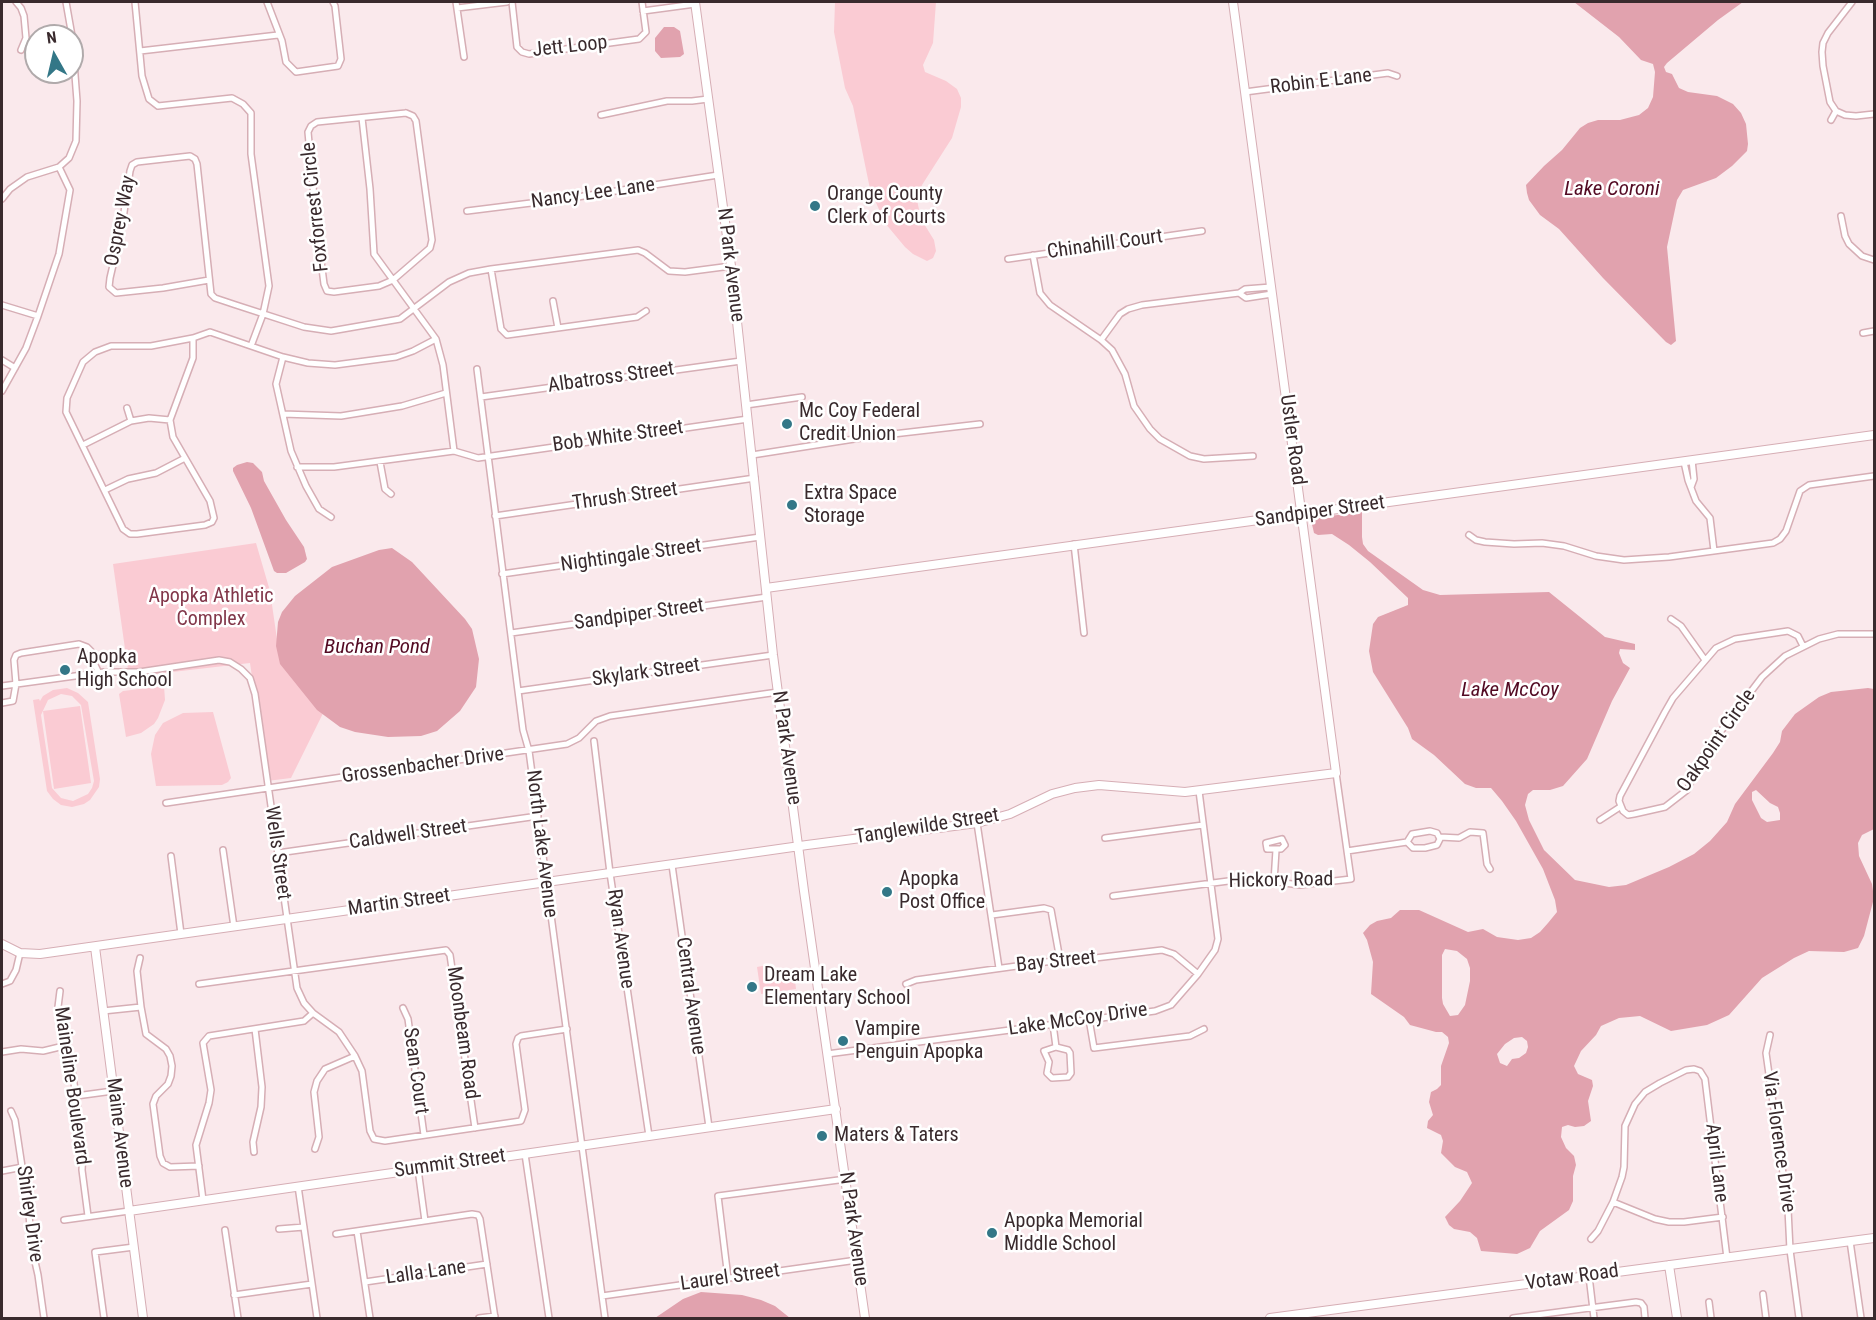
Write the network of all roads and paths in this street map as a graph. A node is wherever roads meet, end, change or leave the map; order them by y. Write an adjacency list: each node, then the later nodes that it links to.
1 (16, 2): 15 (street)
2 (66, 2): 13 (street)
3 (135, 2): 16 (street)
4 (267, 2): 14 (street)
5 (333, 2): 14 (street)
6 (510, 2): 11 (street); 12 (street, Jett Loop)
7 (642, 2): 12 (street)
8 (1233, 2): 20 (street, Ustler Road)
9 (1852, 2): 22 (street)
10 (695, 3): 12 (street); 21 (street, N Park Avenue)
11 (457, 5): 17 (street)
12 (644, 11)
13 (70, 24)
14 (279, 35): 16 (street)
15 (21, 50)
16 (140, 51): 48 (street)
17 (464, 57)
18 (1397, 76): 20 (street, Robin E Lane)
19 (76, 84): 27 (street)
20 (1245, 92): 41 (street, Ustler Road)
21 (708, 99): 24 (street); 28 (street, N Park Avenue)
22 (1836, 111): 23 (street); 26 (street)
23 (1875, 114)
24 (601, 115)
25 (362, 117): 39 (street); 39 (street, Foxforrest Circle); 39 (street, Foxforrest Circle)
26 (1831, 120)
27 (59, 166): 29 (street); 49 (street)
28 (718, 175): 30 (street, Nancy Lee Lane); 36 (street, N Park Avenue)
29 (2, 199)
30 (467, 211)
31 (1841, 216): 35 (street)
32 (1202, 231): 33 (street, Chinahill Court)
33 (1034, 255): 34 (street, Chinahill Court); 55 (street)
34 (1008, 259)
35 (1875, 260)
36 (731, 266): 37 (street); 59 (street, N Park Avenue)
37 (491, 269): 46 (street); 50 (street)
38 (209, 280): 38 (street, Osprey Way); 48 (street)
39 (393, 280): 46 (street)
40 (1254, 288): 41 (street); 42 (street); 43 (street)
41 (1271, 290): 43 (street); 87 (street, Ustler Road)
42 (1239, 293): 43 (street); 55 (street)
43 (1255, 297)
44 (554, 301): 50 (street)
45 (2, 305): 49 (street)
46 (415, 308): 48 (street); 54 (street)
47 (646, 311): 50 (street)
48 (263, 314): 56 (street)
49 (38, 316): 60 (street)
50 (558, 328)
51 (1875, 331): 52 (street)
52 (1863, 333)
53 (193, 338): 56 (street); 70 (street); 74 (street)
54 (436, 339): 57 (street); 63 (street)
55 (1101, 340): 78 (street)
56 (251, 346): 57 (street)
57 (283, 357): 68 (street)
58 (2, 360): 60 (street)
59 (741, 361): 64 (street, Albatross Street); 66 (street, N Park Avenue)
60 (15, 368): 62 (street)
61 (477, 369): 64 (street, North Lake Avenue)
62 (2, 391)
63 (446, 393): 68 (street); 75 (street)
64 (481, 397): 77 (street, North Lake Avenue)
65 (802, 397): 66 (street)
66 (746, 405): 69 (street, N Park Avenue)
67 (128, 408): 71 (street)
68 (283, 414): 82 (street)
69 (748, 419): 76 (street, N Park Avenue); 77 (street, Bob White Street)
70 (170, 420): 71 (street); 79 (street)
71 (132, 421): 74 (street)
72 (980, 424): 76 (street)
73 (1875, 435): 80 (street, Sandpiper Street)
74 (83, 445): 85 (street)
75 (454, 451): 77 (street, Bob White Street); 81 (street)
76 (752, 455): 84 (street, N Park Avenue)
77 (488, 456): 88 (street, North Lake Avenue)
78 (1253, 456)
79 (185, 458): 85 (street); 85 (street)
80 (1688, 461): 87 (street, Sandpiper Street); 93 (street)
81 (380, 462): 82 (street); 86 (street)
82 (297, 467): 89 (street)
83 (1875, 476): 93 (street)
84 (755, 478): 88 (street, Thrush Street); 91 (street, N Park Avenue)
85 (105, 490)
86 (391, 494)
87 (1302, 515): 92 (street, Sandpiper Street); 111 (street, Ustler Road)
88 (495, 516): 94 (street, North Lake Avenue)
89 (331, 517)
90 (1469, 535): 93 (street)
91 (760, 537): 94 (street, Nightingale Street); 95 (street, N Park Avenue)
92 (1074, 544): 95 (street, Sandpiper Street); 98 (street)
93 (1714, 551)
94 (502, 574): 97 (street, North Lake Avenue)
95 (766, 592): 97 (street, Sandpiper Street); 101 (street, N Park Avenue)
96 (1671, 619): 102 (street)
97 (511, 633): 106 (street, North Lake Avenue)
98 (1084, 633)
99 (1875, 634): 100 (street, Oakpoint Circle)
100 (1803, 646): 102 (street); 115 (street, Oakpoint Circle)
101 (773, 655): 106 (street, Skylark Street); 107 (street, N Park Avenue)
102 (1705, 660): 115 (street)
103 (99, 673): 104 (street, Wells Street); 104 (street); 112 (street, Wells Street)
104 (16, 684): 105 (street, Wells Street); 108 (street)
105 (2, 686)
106 (518, 691): 110 (street, North Lake Avenue)
107 (778, 692): 110 (street, Grossenbacher Drive); 123 (street, N Park Avenue)
108 (2, 703)
109 (594, 741): 131 (street, Ryan Avenue)
110 (529, 751): 112 (street, Grossenbacher Drive); 116 (street, North Lake Avenue)
111 (1336, 773): 113 (street, Tanglewilde Street); 126 (street, Ustler Road)
112 (268, 788): 114 (street, Grossenbacher Drive); 127 (street, Wells Street)
113 (1199, 791): 118 (street, Tanglewilde Street); 119 (street, Lake McCoy Drive)
114 (166, 803)
115 (1620, 807): 117 (street)
116 (538, 816): 127 (street, Caldwell Street); 135 (street, North Lake Avenue)
117 (1600, 820)
118 (977, 823): 123 (street, Tanglewilde Street); 137 (street)
119 (1203, 825): 121 (street); 133 (street, Lake McCoy Drive)
120 (1440, 837): 122 (street); 122 (street); 130 (street)
121 (1105, 838)
122 (1407, 842): 126 (street)
123 (798, 847): 129 (street, Martin Street); 166 (street, N Park Avenue)
124 (223, 850): 139 (street)
125 (1276, 850): 134 (street)
126 (1347, 851): 132 (street, Ustler Road)
127 (278, 853): 138 (street, Wells Street)
128 (171, 856): 140 (street)
129 (672, 865): 131 (street, Martin Street); 172 (street, Central Avenue)
130 (1490, 869)
131 (610, 873): 135 (street, Martin Street); 175 (street, Ryan Avenue)
132 (1351, 879): 134 (street, Hickory Road)
133 (1211, 882): 134 (street, Hickory Road); 136 (street, Hickory Road); 148 (street, Lake McCoy Drive)
134 (1274, 882)
135 (545, 883): 138 (street, Martin Street); 160 (street, North Lake Avenue)
136 (1113, 896)
137 (992, 915): 145 (street); 146 (street)
138 (286, 919): 139 (street, Martin Street); 147 (street, Wells Street)
139 (234, 927): 140 (street, Martin Street)
140 (181, 934): 142 (street, Martin Street)
141 (2, 944): 143 (street, Martin Street)
142 (95, 947): 143 (street, Martin Street); 155 (street, Maine Avenue)
143 (20, 953): 149 (street)
144 (140, 958): 153 (street)
145 (1060, 960): 146 (street, Bay Street); 148 (street, Bay Street)
146 (999, 968): 151 (street, Bay Street)
147 (294, 972): 150 (street); 156 (street, Wells Street); 173 (street, Moonbeam Road)
148 (1198, 974): 157 (street, Lake McCoy Drive)
149 (2, 984)
150 (199, 984)
151 (906, 984)
152 (60, 991): 163 (street, Maineline Boulevard)
153 (141, 1007): 155 (street); 180 (street)
154 (403, 1008): 174 (street, Sean Court)
155 (103, 1011): 168 (street, Maine Avenue)
156 (313, 1013): 159 (street); 167 (street)
157 (1089, 1019): 158 (street, Lake McCoy Drive); 161 (street)
158 (1053, 1024): 164 (street); 166 (street, Lake McCoy Drive)
159 (255, 1029): 178 (street); 180 (street)
160 (567, 1029): 173 (street); 176 (street, North Lake Avenue)
161 (1203, 1029)
162 (1770, 1035): 202 (street, Via Florence Drive)
163 (68, 1045): 165 (street); 169 (street, Maineline Boulevard)
164 (1056, 1047): 164 (street)
165 (2, 1052)
166 (827, 1054): 170 (street, N Park Avenue)
167 (355, 1056): 174 (street); 177 (street)
168 (113, 1091): 169 (street); 188 (street, Maine Avenue)
169 (76, 1096): 189 (street, Maineline Boulevard)
170 (836, 1109): 172 (street, Summit Street); 184 (street, N Park Avenue)
171 (11, 1111): 181 (street, Shirley Drive)
172 (710, 1127): 175 (street, Summit Street)
173 (475, 1128): 174 (street)
174 (424, 1135)
175 (649, 1136): 176 (street, Summit Street)
176 (584, 1145): 179 (street, Summit Street); 213 (street, North Lake Avenue)
177 (315, 1149)
178 (254, 1152)
179 (525, 1154): 182 (street, Summit Street); 225 (street)
180 (199, 1166): 186 (street)
181 (22, 1167): 183 (street); 218 (street, Shirley Drive)
182 (418, 1169): 185 (street, Summit Street); 192 (street)
183 (2, 1170)
184 (846, 1179): 204 (street, N Park Avenue); 208 (street)
185 (298, 1186): 186 (street, Summit Street); 193 (street)
186 (203, 1200): 188 (street, Summit Street)
187 (1613, 1202): 190 (street); 190 (street, April Lane); 199 (street)
188 (129, 1211): 189 (street, Summit Street); 201 (street, Maine Avenue)
189 (88, 1216): 191 (street, Summit Street)
190 (1722, 1217): 203 (street, April Lane)
191 (64, 1220)
192 (425, 1221): 196 (street); 205 (street)
193 (304, 1227): 194 (street); 210 (street)
194 (279, 1229)
195 (225, 1230): 211 (street)
196 (357, 1232): 197 (street); 209 (street)
197 (336, 1234)
198 (1875, 1238): 200 (street, Votaw Road)
199 (1591, 1239)
200 (1850, 1241): 202 (street, Votaw Road); 236 (street)
201 (134, 1247): 219 (street); 220 (street, Maine Avenue)
202 (1790, 1250): 203 (street, Votaw Road); 235 (street, Via Florence Drive)
203 (1727, 1258): 206 (street, Votaw Road)
204 (857, 1260): 208 (street, Laurel Street); 227 (street, N Park Avenue)
205 (487, 1263): 209 (street, Lalla Lane); 216 (street)
206 (1669, 1265): 207 (street, Votaw Road); 232 (street)
207 (1589, 1276): 215 (street); 228 (street, Votaw Road)
208 (728, 1278): 213 (street, Laurel Street)
209 (365, 1282): 223 (street)
210 (312, 1284): 211 (street); 222 (street)
211 (234, 1294): 221 (street)
212 (1763, 1294): 234 (street)
213 (602, 1296): 226 (street, North Lake Avenue)
214 (1709, 1302): 233 (street)
215 (1593, 1307): 217 (street); 230 (street); 231 (street)
216 (495, 1317): 224 (street)
217 (1540, 1317): 229 (street)
218 (44, 1318)
219 (104, 1318)
220 (143, 1318)
221 (238, 1318)
222 (317, 1318)
223 (370, 1318)
224 (479, 1318)
225 (549, 1318)
226 (605, 1318)
227 (865, 1318)
228 (1270, 1318)
229 (1513, 1318)
230 (1594, 1318)
231 (1645, 1318)
232 (1677, 1318)
233 (1712, 1318)
234 (1766, 1318)
235 (1799, 1318)
236 (1861, 1318)

